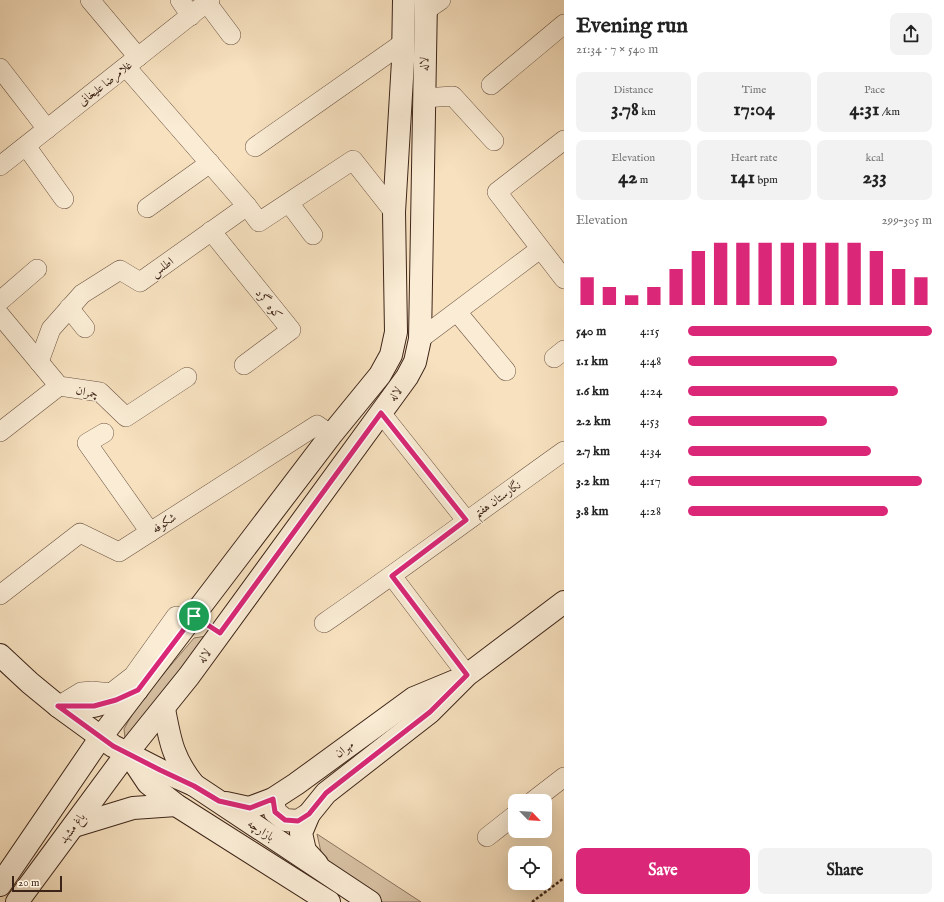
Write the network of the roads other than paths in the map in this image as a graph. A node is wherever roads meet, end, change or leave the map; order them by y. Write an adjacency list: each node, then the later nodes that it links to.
1 (90, 0): 10 (street)
2 (180, 0): 6 (street)
3 (404, 0): 9 (main road, لاله)
4 (208, 1): 6 (street, غلامرضا علیخانی); 8 (street)
5 (430, 4): 13 (main road, لاله)
6 (190, 16): 10 (street, غلامرضا علیخانی)
7 (564, 24): 12 (street)
8 (231, 35)
9 (403, 43): 18 (street); 25 (main road, لاله)
10 (132, 62): 14 (street, غلامرضا علیخانی); 19 (street)
11 (0, 68): 14 (street)
12 (491, 85)
13 (424, 98): 16 (street); 36 (main road, لاله)
14 (47, 129): 17 (street, غلامرضا علیخانی)
15 (564, 140): 28 (street)
16 (494, 141)
17 (26, 146): 20 (street, غلامرضا علیخانی); 21 (street)
18 (255, 147)
19 (210, 163): 23 (street); 24 (street)
20 (0, 166)
21 (64, 199)
22 (288, 203): 23 (street); 25 (street); 27 (street)
23 (247, 206): 26 (street, اطلس)
24 (147, 208)
25 (394, 212): 45 (main road, لاله)
26 (211, 231): 32 (street, اطلس); 38 (street, کوه گرد)
27 (313, 235)
28 (540, 249): 30 (street); 33 (street)
29 (36, 269): 31 (street)
30 (561, 270)
31 (0, 301)
32 (70, 308): 35 (street); 37 (street, اطلس)
33 (457, 312): 36 (street); 39 (street)
34 (0, 315): 37 (street, چمران)
35 (85, 328)
36 (420, 339): 42 (main road, لاله)
37 (39, 362): 41 (street, چمران)
38 (244, 365)
39 (506, 371)
40 (187, 377): 41 (street, چمران)
41 (59, 386): 43 (street)
42 (381, 413): 47 (street); 54 (main road, لاله)
43 (0, 432)
44 (104, 433): 48 (street)
45 (331, 435): 48 (street, شکوفه); 52 (main road, لاله)
46 (564, 451): 47 (street, نگارستان هفتم)
47 (466, 520): 49 (street, نگارستان هفتم)
48 (150, 532): 50 (street, شکوفه)
49 (392, 576): 53 (street, نگارستان هفتم); 56 (street)
50 (0, 595)
51 (564, 602): 56 (main road, مهران)
52 (185, 616): 54 (main road); 57 (main road, لاله); 58 (street)
53 (324, 624)
54 (220, 633): 59 (main road, لاله)
55 (0, 655): 58 (main road, بازارچه)
56 (467, 675): 65 (main road, مهران); 68 (main road, مهران)
57 (138, 690): 58 (main road); 60 (main road, لاله)
58 (58, 706): 60 (main road, بازارچه)
59 (164, 709): 61 (main road, لاله); 63 (main road)
60 (101, 737): 61 (main road, بازارچه); 73 (main road)
61 (127, 753): 63 (main road, بازارچه); 67 (main road, بازارچه); 70 (main road, باغ مشهد)
62 (564, 777): 64 (street)
63 (194, 786): 66 (main road, بازارچه)
64 (542, 794)
65 (273, 799): 66 (main road, مهران); 68 (main road)
66 (219, 801): 72 (main road, بازارچه)
67 (176, 805): 70 (main road); 74 (main road, بازارچه)
68 (309, 814): 72 (main road, مهران)
69 (508, 820): 71 (street)
70 (74, 826): 75 (main road, باغ مشهد)
71 (487, 837)
72 (321, 869): 76 (main road, بازارچه)
73 (0, 885)
74 (324, 901)
75 (17, 902)
76 (370, 902)

